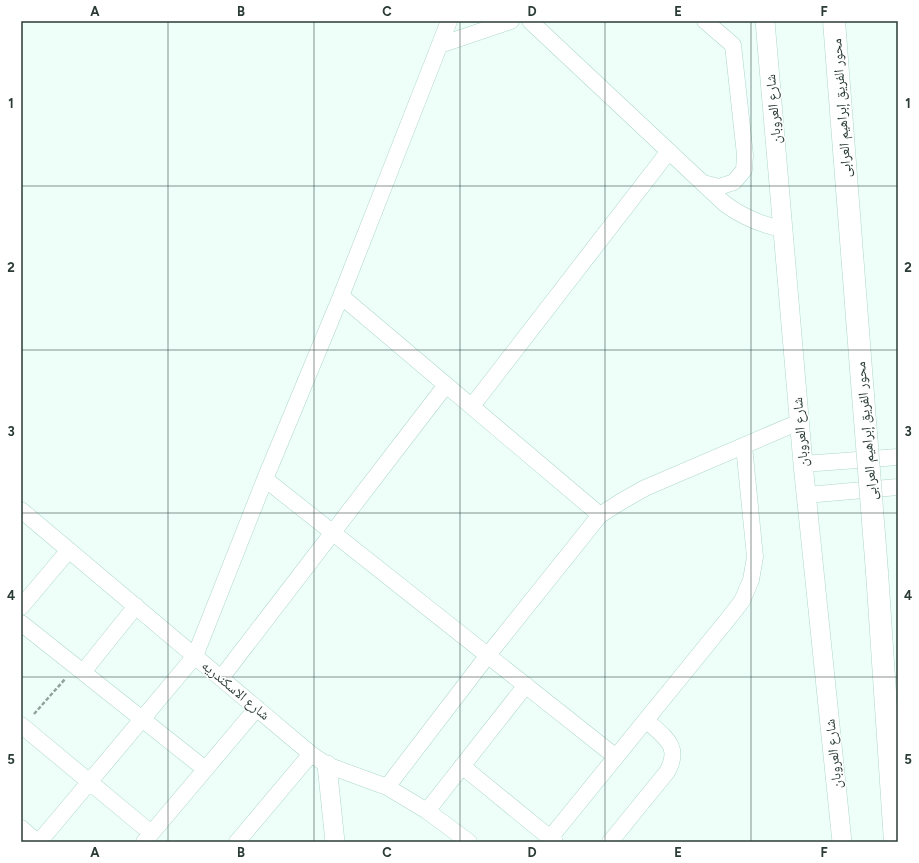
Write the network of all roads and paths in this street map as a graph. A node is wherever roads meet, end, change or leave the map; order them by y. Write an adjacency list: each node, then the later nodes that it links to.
1 (449, 21): 7 (street)
2 (511, 21): 7 (street)
3 (530, 21): 8 (street)
4 (705, 21): 9 (street)
5 (765, 21): 10 (street, شارع العروبان)
6 (834, 21): 54 (main road, محور الفريق إبراهيم العرابى, bridge)
7 (440, 45): 11 (street)
8 (669, 151): 9 (street); 13 (street)
9 (703, 183): 10 (street)
10 (783, 229): 14 (street, شارع العروبان)
11 (341, 296): 12 (street); 18 (street)
12 (446, 385): 13 (street); 23 (street)
13 (472, 406): 22 (street)
14 (799, 422): 15 (street); 17 (street, شارع العروبان)
15 (744, 446): 22 (street); 35 (street)
16 (898, 457): 17 (street)
17 (803, 464): 20 (street, شارع العروبان)
18 (265, 478): 23 (street); 29 (street)
19 (898, 487): 20 (street)
20 (806, 494): 47 (street, شارع العروبان)
21 (21, 510): 24 (street, شارع الاسكندريه)
22 (600, 515): 28 (street)
23 (333, 532): 28 (street); 31 (street)
24 (69, 550): 25 (street, شارع الاسكندريه); 26 (street)
25 (136, 606): 29 (street, شارع الاسكندريه); 30 (street)
26 (21, 608)
27 (21, 623): 30 (street)
28 (488, 655): 32 (street); 43 (street)
29 (195, 656): 31 (street, شارع الاسكندريه); 34 (street)
30 (79, 669): 34 (street); 36 (path)
31 (222, 678): 33 (street, شارع الاسكندريه)
32 (526, 685): 38 (street); 40 (street)
33 (257, 708): 37 (street, شارع الاسكندريه); 41 (street)
34 (142, 719): 41 (street); 42 (street)
35 (646, 720): 38 (street); 53 (street)
36 (22, 726): 42 (street)
37 (311, 754): 39 (street, شارع الاسكندريه); 50 (street)
38 (616, 757): 48 (street)
39 (327, 765): 43 (street, شارع الاسكندريه); 51 (street)
40 (462, 766): 44 (street); 48 (street)
41 (205, 769): 46 (street)
42 (90, 782): 46 (street); 49 (street)
43 (387, 787): 44 (street, شارع الاسكندريه)
44 (427, 811): 52 (street, شارع الاسكندريه)
45 (21, 828): 49 (street)
46 (147, 837)
47 (840, 838)
48 (553, 840)
49 (38, 842)
50 (237, 842)
51 (335, 842)
52 (469, 842)
53 (610, 842)
54 (895, 842)

